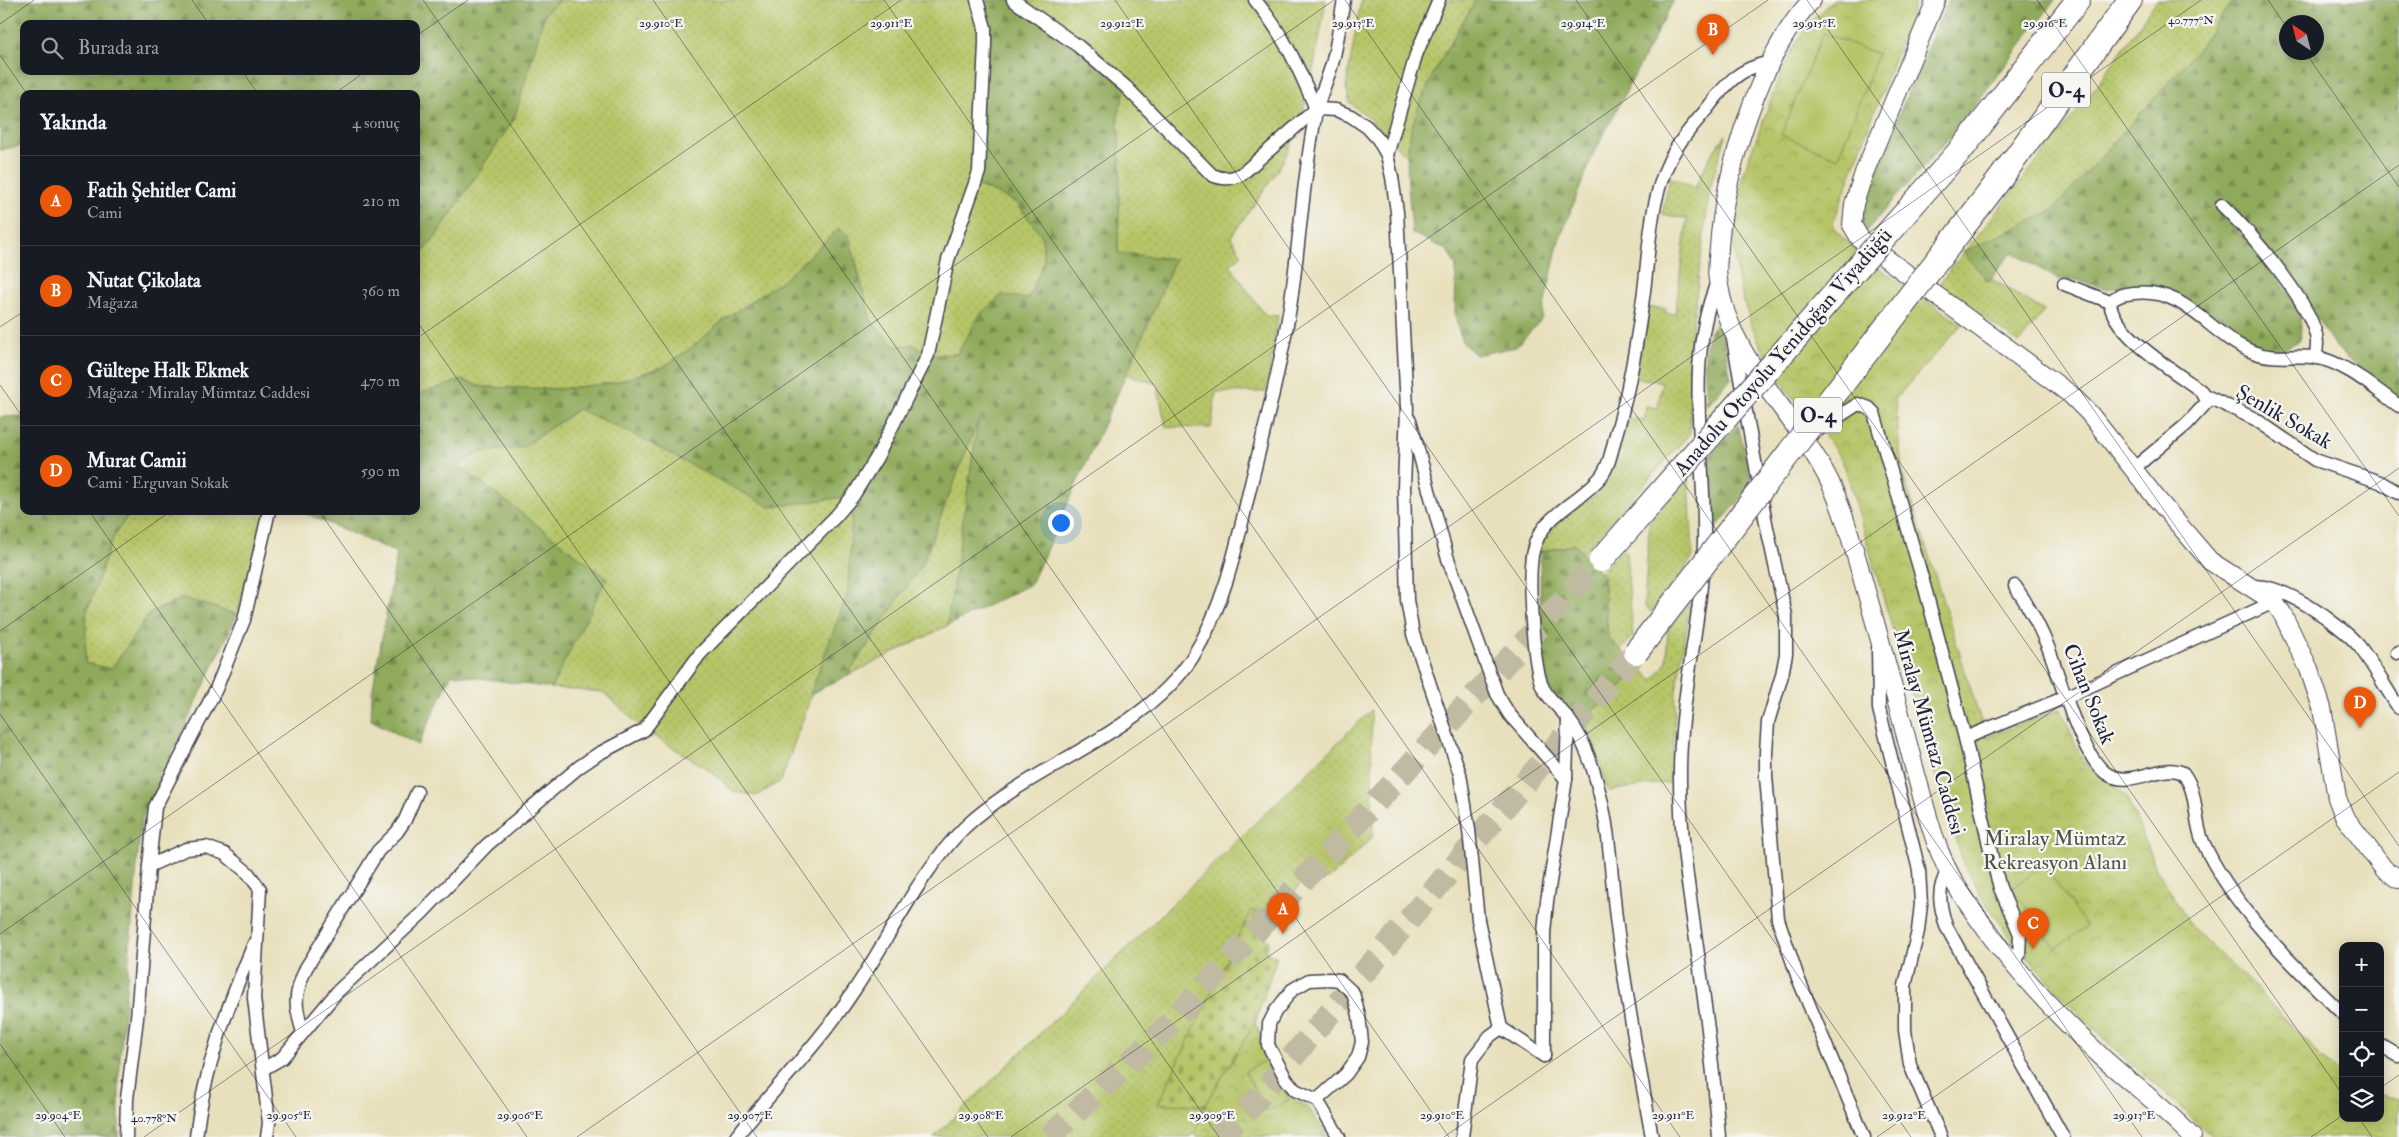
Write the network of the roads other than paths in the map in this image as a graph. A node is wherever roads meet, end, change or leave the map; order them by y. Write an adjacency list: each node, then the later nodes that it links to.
1 (977, 0): 45 (street)
2 (1012, 0): 11 (street)
3 (1255, 0): 11 (street)
4 (1344, 0): 11 (street)
5 (1439, 0): 12 (street)
6 (1812, 0): 10 (main road, Miralay Mümtaz Caddesi)
7 (1936, 0): 23 (main road)
8 (2078, 0): 26 (highway, Anadolu Otoyolu Yenidoğan Viyadüğü / O-4, bridge)
9 (2130, 0): 31 (highway, O-4, bridge)
10 (1770, 62): 14 (main road, Miralay Mümtaz Caddesi); 34 (street)
11 (1316, 109): 12 (street); 53 (street)
12 (1386, 155): 21 (street)
13 (2222, 205): 18 (street)
14 (1718, 280): 17 (main road, Miralay Mümtaz Caddesi); 57 (street)
15 (2064, 284): 16 (street)
16 (2110, 302): 18 (street); 19 (street, Şenlik Sokak)
17 (1731, 327): 22 (main road, Miralay Mümtaz Caddesi); 58 (street)
18 (2315, 358): 20 (street)
19 (2206, 396): 23 (street); 24 (street, Şenlik Sokak)
20 (2399, 406)
21 (1407, 408): 36 (street); 44 (street)
22 (1804, 440): 30 (main road, Miralay Mümtaz Caddesi); 35 (street)
23 (2132, 469): 28 (main road)
24 (2399, 493)
25 (268, 515): 38 (street)
26 (1601, 560)
27 (2016, 586): 32 (street, Cihan Sokak)
28 (2250, 587): 29 (main road); 33 (street)
29 (2274, 602): 32 (street); 40 (main road)
30 (1878, 630): 39 (main road, Miralay Mümtaz Caddesi); 59 (street)
31 (1636, 652)
32 (2066, 697): 35 (street); 43 (street, Cihan Sokak)
33 (2399, 708)
34 (1568, 718): 36 (street); 56 (street)
35 (1964, 738): 42 (street)
36 (1566, 779): 44 (street)
37 (417, 792): 45 (street)
38 (149, 866): 41 (street); 50 (street)
39 (1948, 871): 42 (main road, Miralay Mümtaz Caddesi); 60 (street)
40 (2399, 879)
41 (258, 934): 48 (street); 51 (street)
42 (2014, 962): 61 (main road, Miralay Mümtaz Caddesi)
43 (2339, 1010)
44 (1501, 1028): 55 (street)
45 (303, 1032): 48 (street)
46 (2384, 1047): 47 (street)
47 (2399, 1056)
48 (263, 1069): 52 (street)
49 (1317, 1100): 49 (street); 54 (street)
50 (126, 1137)
51 (196, 1137)
52 (267, 1137)
53 (736, 1137)
54 (1339, 1137)
55 (1462, 1137)
56 (1652, 1137)
57 (1719, 1137)
58 (1864, 1137)
59 (1941, 1137)
60 (2063, 1137)
61 (2192, 1137)

